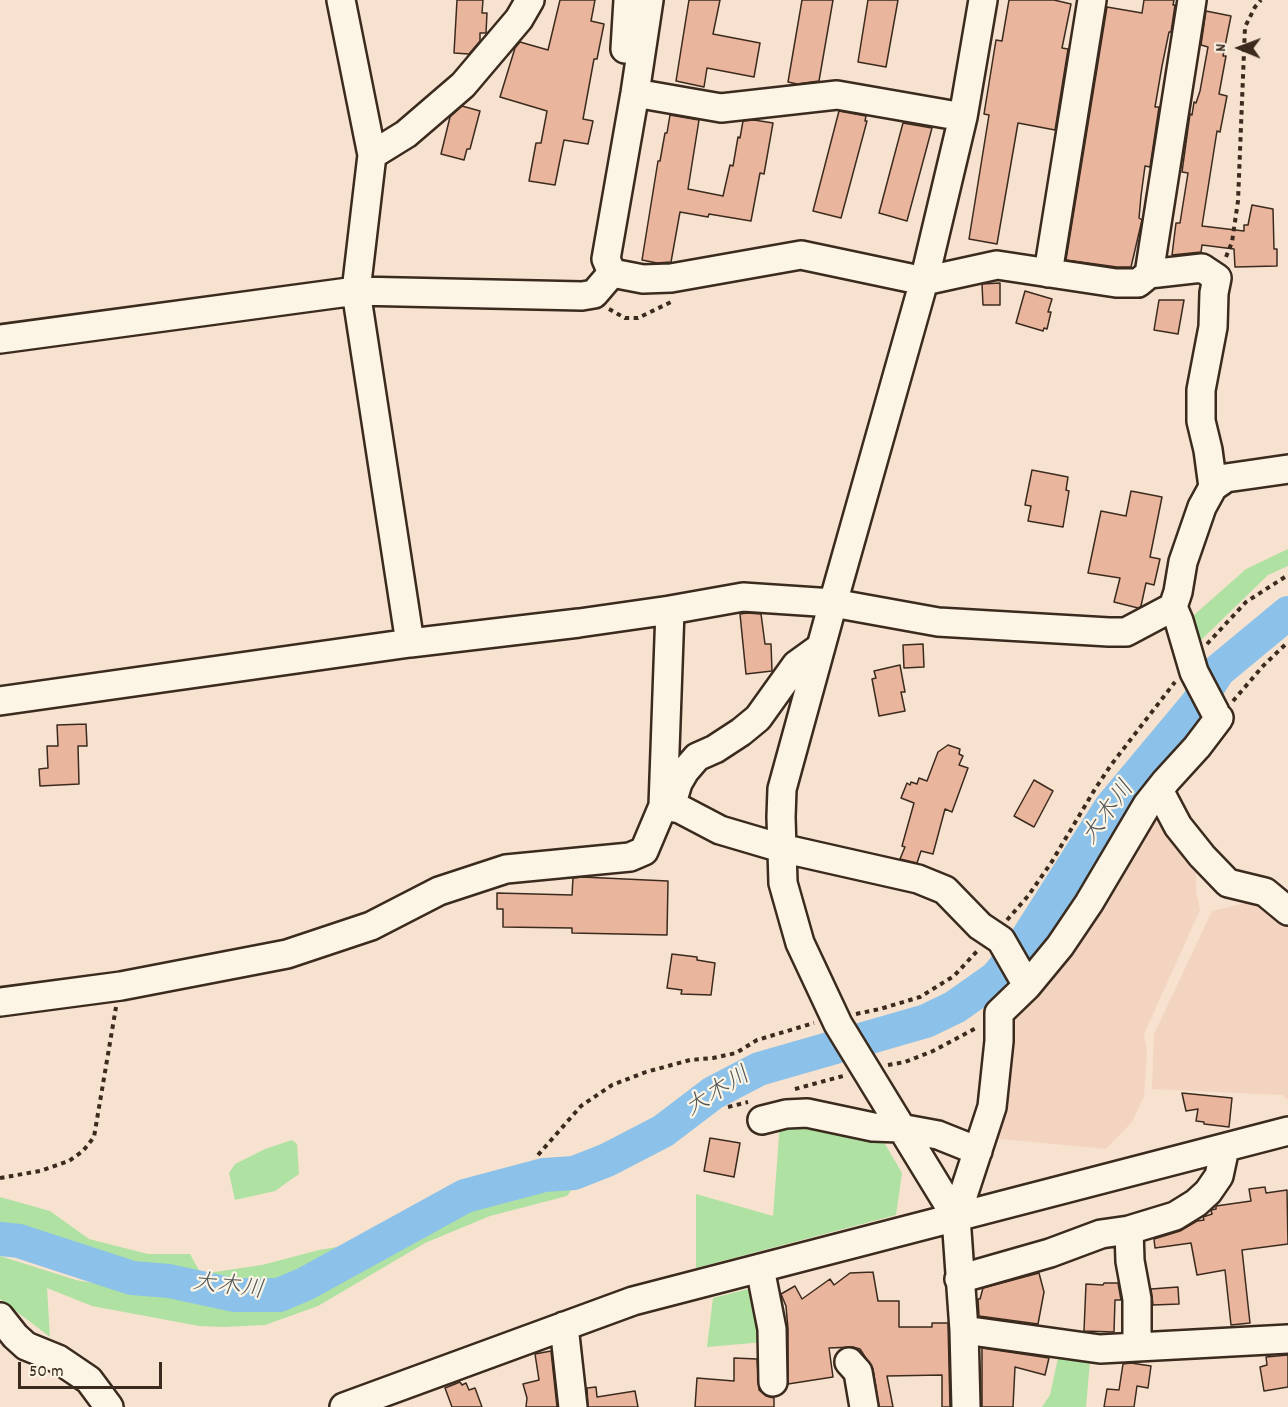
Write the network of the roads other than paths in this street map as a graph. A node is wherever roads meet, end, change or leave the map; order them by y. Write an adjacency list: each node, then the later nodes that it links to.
1 (341, 0): 10 (street)
2 (530, 0): 10 (street)
3 (628, 0): 11 (street)
4 (649, 0): 8 (street)
5 (983, 0): 9 (street)
6 (1092, 0): 13 (street)
7 (1192, 0): 14 (street)
8 (635, 93): 9 (street); 11 (street)
9 (963, 117): 15 (street)
10 (372, 156): 16 (street)
11 (612, 225): 12 (street)
12 (612, 273): 15 (street); 16 (street)
13 (1048, 273): 14 (street); 15 (street)
14 (1149, 274): 19 (street)
15 (924, 281): 20 (street)
16 (356, 291): 17 (street); 23 (street)
17 (0, 339)
18 (1288, 469): 19 (street)
19 (1213, 487): 21 (street)
20 (833, 603): 21 (street); 22 (street); 24 (street)
21 (1173, 607): 26 (street)
22 (670, 610): 23 (street); 27 (street)
23 (410, 643): 25 (street)
24 (821, 647): 27 (street); 28 (street)
25 (0, 701)
26 (1159, 790): 29 (street); 30 (street)
27 (667, 807): 28 (street); 31 (street)
28 (782, 848): 30 (street); 33 (street)
29 (1288, 911)
30 (1026, 983): 36 (street)
31 (0, 1002)
32 (762, 1120): 33 (street)
33 (900, 1128): 36 (street); 37 (street)
34 (1288, 1131): 35 (street)
35 (1225, 1148): 37 (street); 38 (street)
36 (978, 1151): 37 (street)
37 (956, 1217): 39 (street); 40 (street)
38 (1129, 1230): 40 (street); 45 (street)
39 (760, 1268): 42 (street); 47 (street)
40 (959, 1279): 43 (street)
41 (0, 1317): 49 (street)
42 (564, 1326): 48 (street); 51 (street)
43 (964, 1329): 45 (street); 53 (street)
44 (1288, 1340): 45 (street)
45 (1137, 1347)
46 (849, 1362): 52 (street)
47 (773, 1382)
48 (398, 1397): 50 (street)
49 (109, 1407)
50 (344, 1407)
51 (573, 1407)
52 (864, 1407)
53 (966, 1407)

